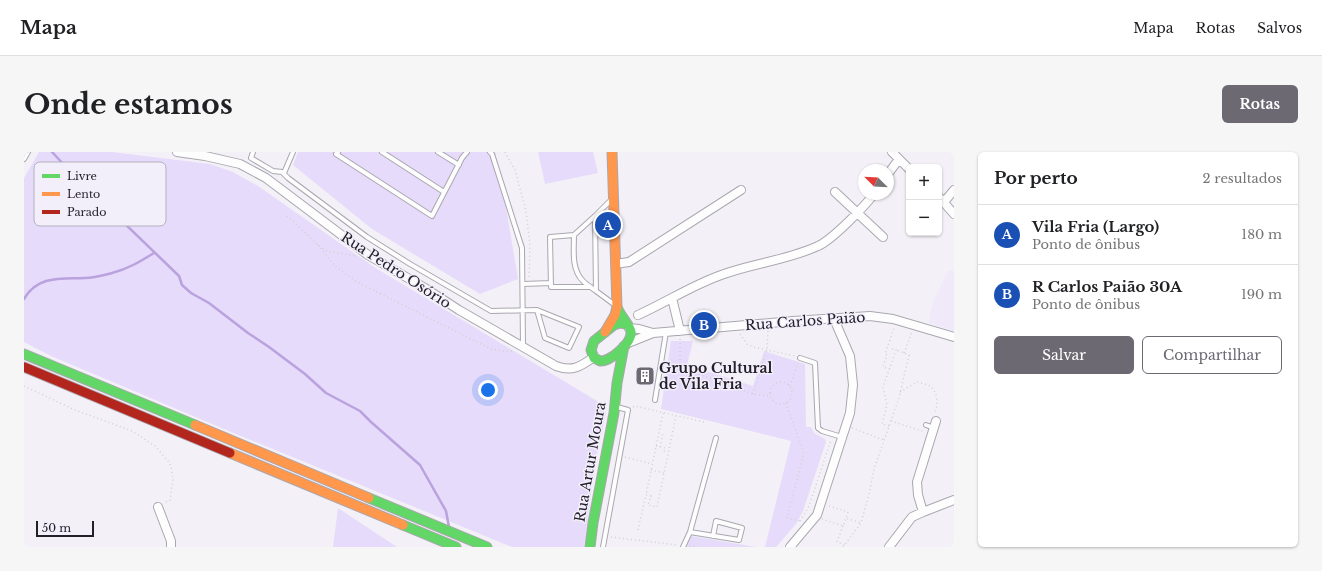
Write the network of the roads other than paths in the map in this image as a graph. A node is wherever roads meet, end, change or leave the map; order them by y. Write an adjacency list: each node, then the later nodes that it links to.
1 (28, 152): 12 (lane)
2 (177, 152): 48 (street, Rua Pedro Osório)
3 (253, 152): 17 (lane)
4 (293, 152): 17 (lane)
5 (338, 152): 20 (lane)
6 (382, 152): 20 (lane)
7 (438, 152): 14 (lane)
8 (468, 152): 14 (lane)
9 (490, 152): 32 (lane)
10 (612, 152): 22 (main road)
11 (892, 152): 13 (street)
12 (24, 159)
13 (899, 159): 15 (street); 16 (street)
14 (459, 165): 20 (lane)
15 (894, 166)
16 (906, 166)
17 (284, 173): 37 (lane)
18 (741, 190): 30 (street)
19 (954, 190): 24 (street)
20 (444, 192)
21 (836, 192): 25 (street)
22 (613, 198): 27 (lane); 30 (main road)
23 (868, 200): 25 (street)
24 (942, 200): 26 (street)
25 (857, 212): 29 (street); 35 (street)
26 (954, 214)
27 (595, 216): 28 (lane); 34 (lane)
28 (574, 234): 31 (lane); 33 (lane)
29 (883, 237)
30 (615, 264): 36 (main road)
31 (551, 283): 32 (lane); 33 (lane)
32 (522, 284): 37 (lane)
33 (590, 287): 34 (lane)
34 (596, 291): 36 (lane)
35 (672, 298): 39 (street); 42 (street)
36 (617, 307): 41 (main road); 43 (main road)
37 (522, 310): 38 (lane); 48 (lane)
38 (537, 310): 38 (lane)
39 (638, 315)
40 (834, 319): 42 (street, Rua Carlos Paião); 46 (street, Rua Carlos Paião); 59 (street)
41 (627, 326): 43 (main road); 45 (street, Rua Carlos Paião); 47 (main road, Rua Artur Moura)
42 (680, 331): 44 (street, Rua Carlos Paião)
43 (605, 332): 50 (main road)
44 (666, 332): 45 (street, Rua Carlos Paião); 55 (lane)
45 (653, 333): 47 (street, Rua Carlos Paião)
46 (954, 338)
47 (626, 345): 52 (main road); 54 (main road, Rua Artur Moura)
48 (523, 346): 50 (street, Rua Pedro Osório)
49 (24, 354): 68 (main road)
50 (594, 357): 52 (main road)
51 (800, 358): 59 (lane)
52 (603, 361): 54 (main road)
53 (24, 367): 67 (main road)
54 (617, 383): 56 (main road, Rua Artur Moura)
55 (655, 400)
56 (615, 407): 69 (main road, Rua Artur Moura); 70 (lane)
57 (932, 427): 62 (street)
58 (716, 438): 63 (lane)
59 (842, 440): 71 (street)
60 (954, 500): 62 (street)
61 (158, 507): 66 (street)
62 (923, 512): 72 (street)
63 (690, 532): 64 (lane); 65 (lane)
64 (713, 536): 64 (lane)
65 (684, 546)
66 (171, 547)
67 (456, 547)
68 (487, 547)
69 (590, 547)
70 (603, 547)
71 (790, 547)
72 (889, 547)

